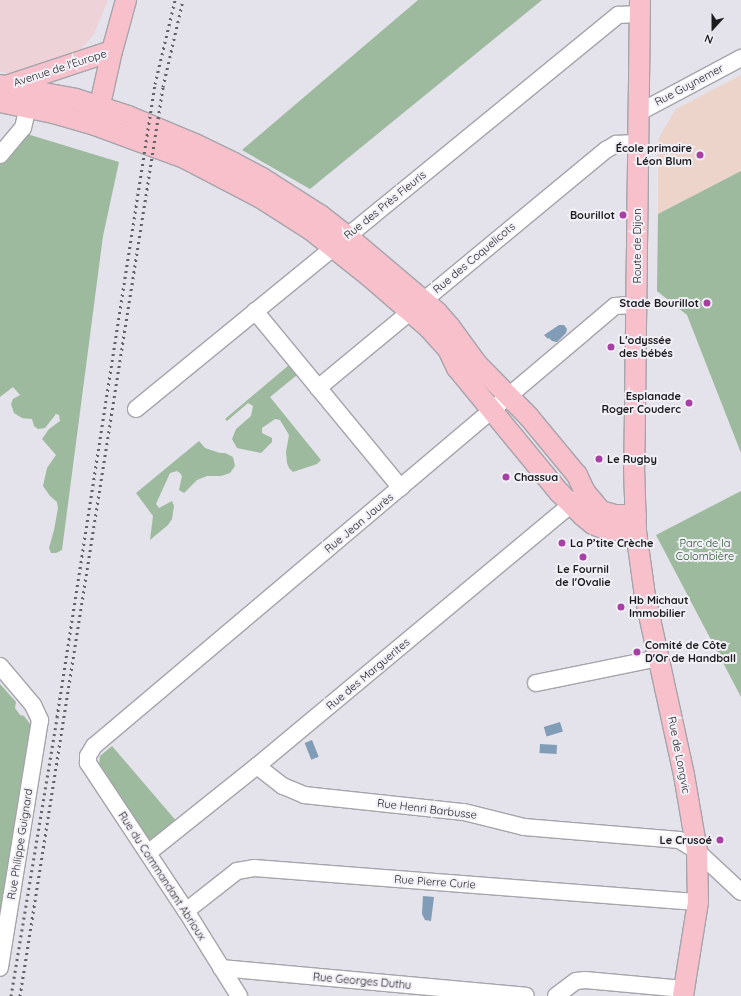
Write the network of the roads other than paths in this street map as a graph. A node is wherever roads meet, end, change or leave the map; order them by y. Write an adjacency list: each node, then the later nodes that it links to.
1 (126, 0): 3 (main road, Avenue de l'Europe)
2 (640, 7): 7 (main road, Route de Dijon); 11 (street, Rue des Près Fleuris)
3 (112, 51): 5 (main road, Avenue de l'Europe); 8 (main road, Avenue de l'Europe)
4 (741, 58): 7 (street, Rue Guynemer)
5 (2, 91): 6 (main road)
6 (30, 99): 8 (main road); 10 (street)
7 (638, 113): 9 (main road, Route de Dijon)
8 (97, 115): 11 (main road)
9 (637, 143): 12 (main road, Route de Dijon); 13 (street, Rue des Coquelicots)
10 (0, 155)
11 (341, 241): 13 (main road); 14 (street, Rue des Près Fleuris)
12 (636, 305): 16 (street, Rue Jean Jaurès); 21 (main road, Route de Dijon)
13 (416, 306): 15 (street, Rue des Coquelicots); 16 (main road); 18 (main road)
14 (256, 311): 15 (street); 17 (street, Rue des Près Fleuris)
15 (318, 388): 19 (street)
16 (510, 396): 18 (street, Rue Jean Jaurès); 20 (main road)
17 (136, 409)
18 (492, 410): 19 (street, Rue Jean Jaurès); 20 (main road)
19 (400, 488): 25 (street, Rue Jean Jaurès)
20 (578, 498): 21 (main road); 26 (street, Rue des Marguerites)
21 (636, 523): 22 (main road, Rue de Longvic)
22 (659, 658): 24 (street); 27 (main road, Rue de Longvic)
23 (0, 666): 32 (street, Rue Philippe Guignard)
24 (536, 683)
25 (88, 756): 28 (street, Rue du Commandant Abrioux)
26 (257, 766): 27 (street, Rue Henri Barbusse); 28 (street, Rue des Marguerites)
27 (697, 851): 29 (street, Rue Henri Barbusse); 30 (main road, Rue de Longvic)
28 (148, 853): 31 (street, Rue du Commandant Abrioux)
29 (741, 892)
30 (698, 902): 31 (street, Rue Pierre Curie); 34 (main road, Rue de Longvic)
31 (186, 911): 33 (street, Rue du Commandant Abrioux)
32 (0, 968)
33 (221, 968): 35 (street, Rue du Commandant Abrioux); 36 (street, Rue Georges Duthu)
34 (684, 992): 37 (street)
35 (240, 996)
36 (526, 996)
37 (556, 996)

